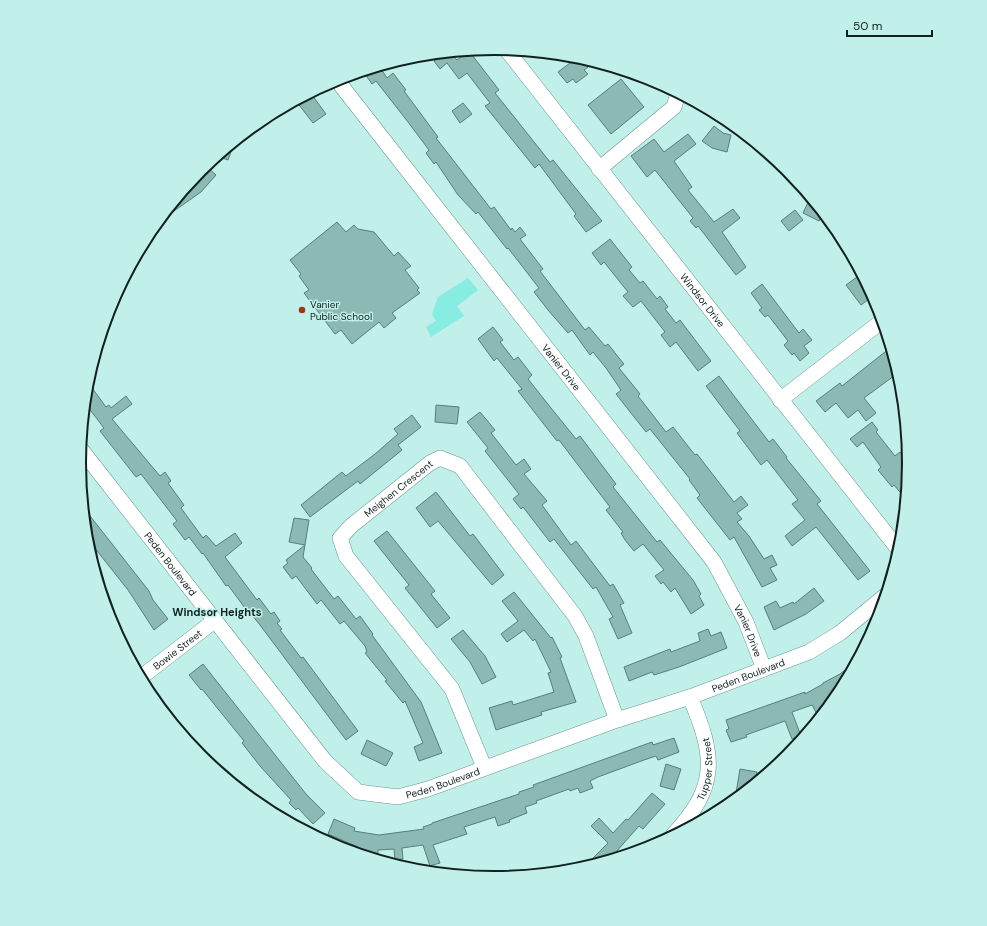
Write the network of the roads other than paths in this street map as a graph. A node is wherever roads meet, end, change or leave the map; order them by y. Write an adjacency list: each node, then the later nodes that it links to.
1 (511, 56): 4 (street, Windsor Drive)
2 (340, 85): 11 (street, Vanier Drive)
3 (676, 98): 4 (street)
4 (599, 169): 6 (street, Windsor Drive)
5 (877, 325): 6 (street)
6 (780, 400): 8 (street, Windsor Drive)
7 (86, 456): 10 (street, Peden Boulevard)
8 (894, 544)
9 (876, 603): 11 (street, Peden Boulevard)
10 (214, 620): 12 (street, Bowie Street); 15 (street, Peden Boulevard)
11 (764, 670): 13 (street, Peden Boulevard)
12 (145, 674)
13 (690, 697): 14 (street, Peden Boulevard); 16 (street, Tupper Street)
14 (617, 720): 15 (street, Peden Boulevard); 15 (street, Meighen Crescent)
15 (484, 768)
16 (684, 823)

